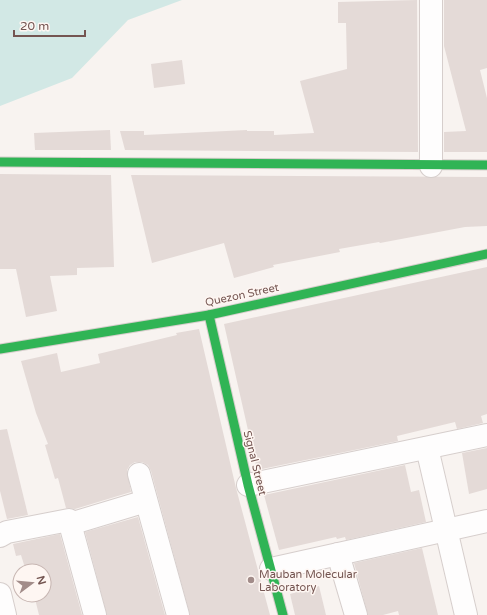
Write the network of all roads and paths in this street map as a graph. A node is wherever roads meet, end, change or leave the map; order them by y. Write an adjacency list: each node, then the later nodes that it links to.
1 (431, 0): 4 (street)
2 (0, 162): 4 (street)
3 (487, 165): 4 (street)
4 (432, 166)
5 (487, 254): 6 (street, Quezon Street)
6 (209, 315): 7 (street, Quezon Street); 11 (street, Signal Street)
7 (0, 349)
8 (487, 435): 9 (street)
9 (427, 448): 11 (street); 15 (street)
10 (139, 474): 12 (street)
11 (248, 485): 18 (street, Signal Street)
12 (146, 500): 14 (street); 22 (street)
13 (487, 521): 15 (street)
14 (70, 524): 16 (street); 21 (street)
15 (447, 531): 17 (street); 25 (street)
16 (0, 536)
17 (338, 554): 18 (street); 24 (street)
18 (271, 569): 23 (street, Signal Street)
19 (0, 594): 20 (street)
20 (5, 615)
21 (95, 615)
22 (178, 615)
23 (283, 615)
24 (356, 615)
25 (466, 615)

